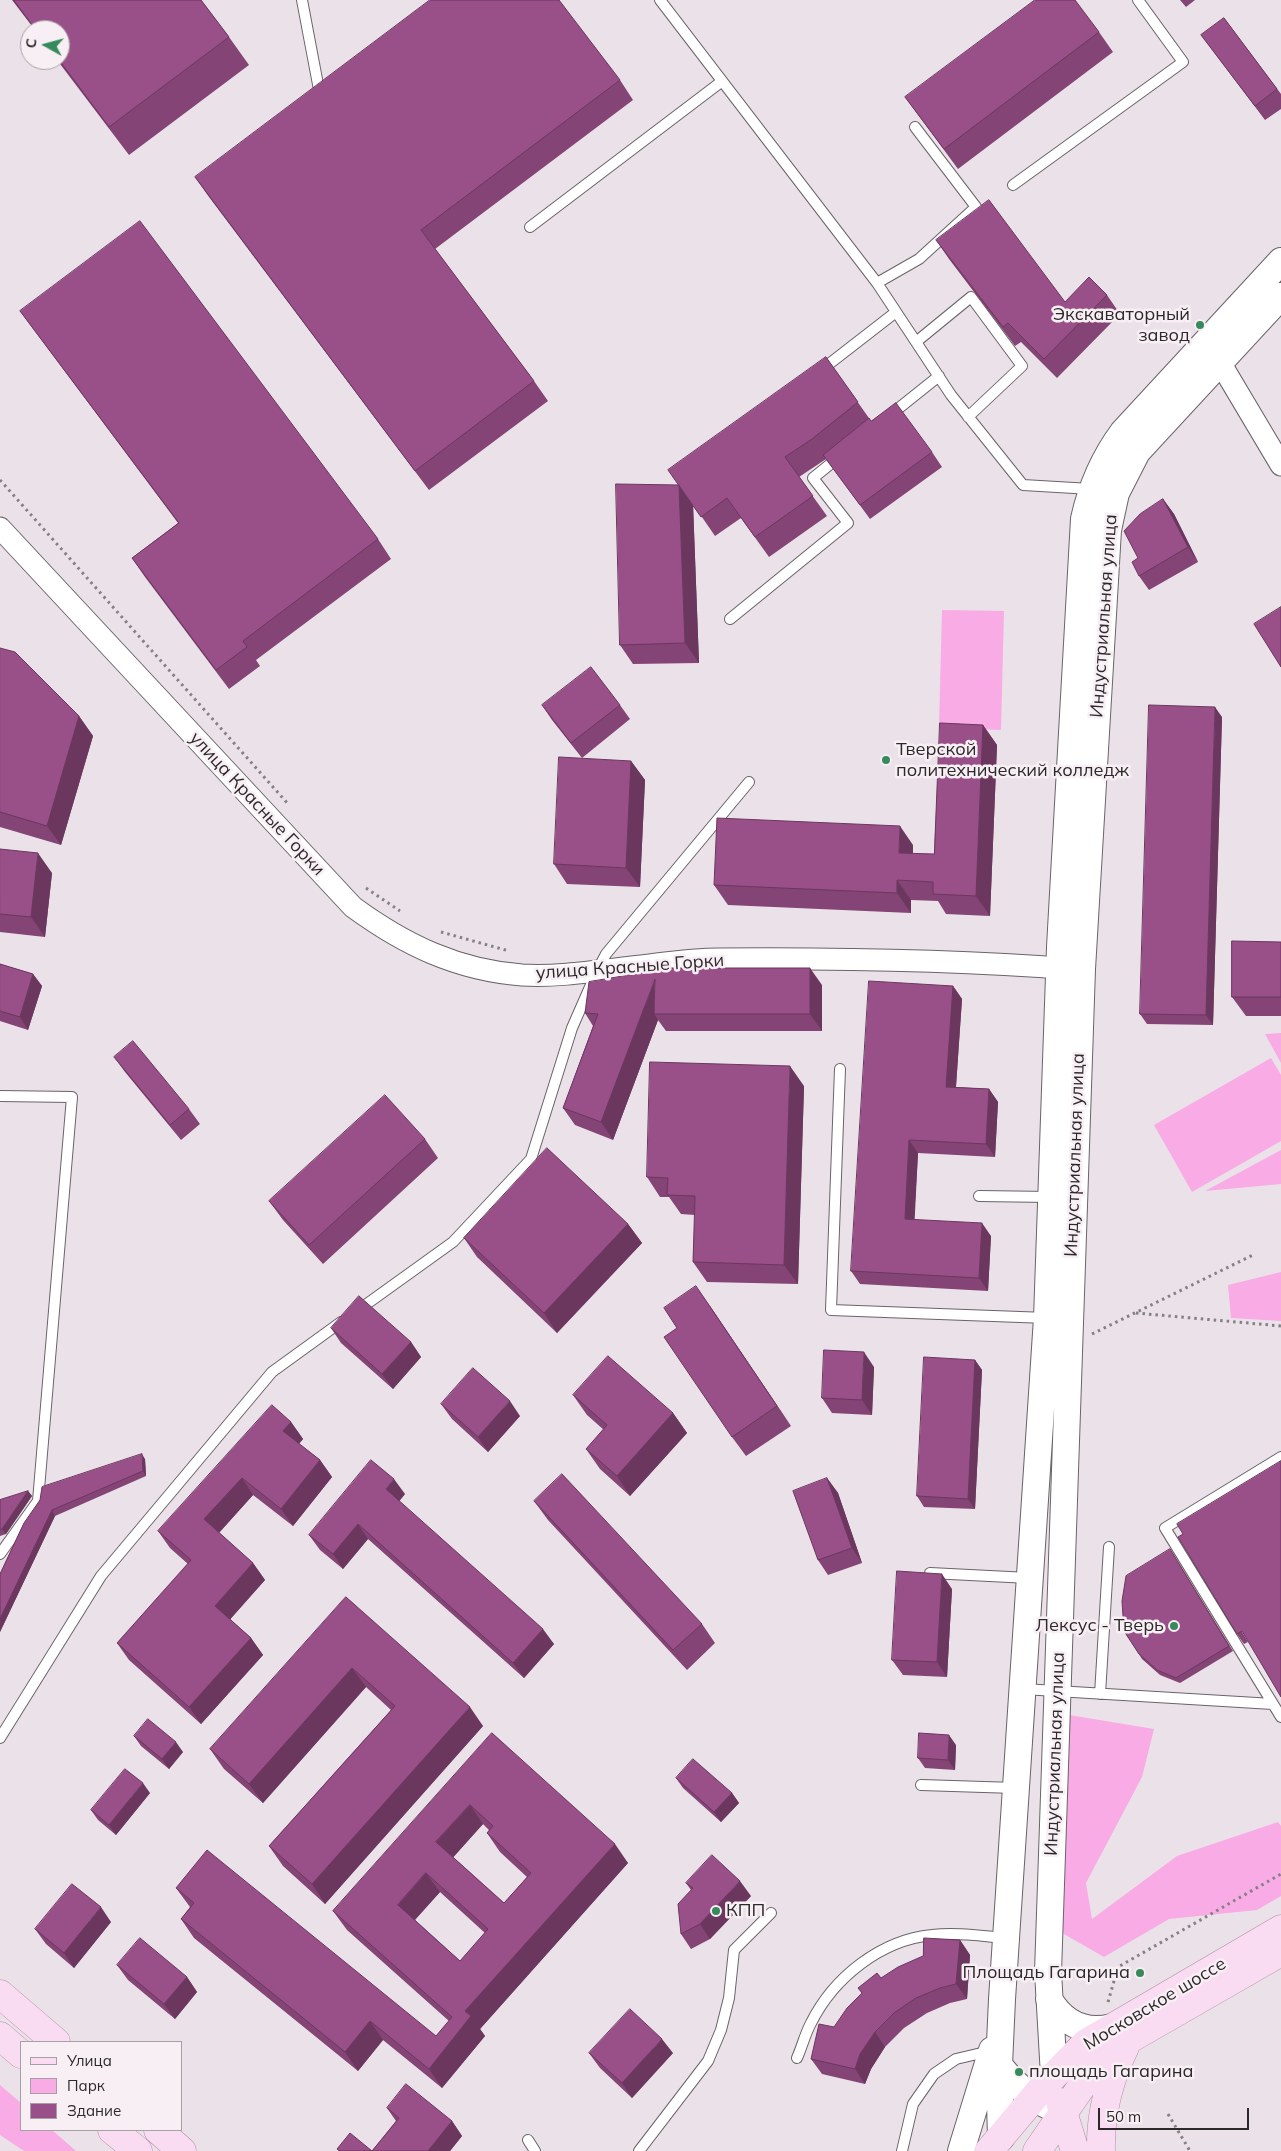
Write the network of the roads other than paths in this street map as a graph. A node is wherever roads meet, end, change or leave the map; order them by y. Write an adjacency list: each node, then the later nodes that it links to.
1 (302, 0): 5 (lane)
2 (660, 0): 4 (lane)
3 (1138, 0): 7 (lane)
4 (721, 82): 8 (lane); 10 (lane)
5 (328, 89)
6 (915, 127): 10 (lane)
7 (1013, 184)
8 (530, 227)
9 (1281, 261): 14 (street, Индустриальная улица)
10 (877, 283): 12 (lane)
11 (1281, 296): 14 (street, Индустриальная улица)
12 (896, 312): 13 (lane); 16 (lane)
13 (916, 342): 15 (lane); 17 (lane)
14 (1214, 352): 20 (street); 21 (street, Индустриальная улица)
15 (939, 376): 17 (lane); 18 (lane)
16 (812, 377)
17 (968, 417): 21 (lane)
18 (879, 424)
19 (850, 448): 23 (lane)
20 (1281, 465)
21 (1104, 491): 25 (street, Индустриальная улица)
22 (0, 528): 26 (street, улица Красные Горки)
23 (730, 619)
24 (749, 782): 26 (lane)
25 (1071, 969): 26 (street, улица Красные Горки); 30 (street, Индустриальная улица); 38 (street, Индустриальная улица)
26 (597, 971): 42 (lane)
27 (840, 1069): 31 (lane)
28 (0, 1096): 34 (lane)
29 (979, 1196): 30 (lane)
30 (1051, 1198): 31 (street, Индустриальная улица)
31 (1047, 1318): 36 (street, Индустриальная улица)
32 (1281, 1457): 40 (lane)
33 (1109, 1547): 39 (lane)
34 (0, 1554)
35 (916, 1573): 36 (lane)
36 (1029, 1578): 37 (street, Индустриальная улица)
37 (1023, 1690): 38 (lane); 44 (street, Индустриальная улица)
38 (1057, 1692): 39 (lane); 50 (street, Индустриальная улица)
39 (1100, 1694): 40 (lane)
40 (1273, 1704): 41 (lane)
41 (1281, 1718)
42 (0, 1738)
43 (921, 1784): 44 (lane)
44 (1017, 1788): 47 (street, Индустриальная улица)
45 (771, 1913): 67 (lane)
46 (1281, 1929): 51 (main road, Московское шоссе)
47 (1006, 1938): 55 (lane); 56 (street, Индустриальная улица)
48 (1281, 1952): 51 (main road, Московское шоссе)
49 (0, 1994): 53 (main road)
50 (1049, 1999): 51 (street); 57 (street, Индустриальная улица)
51 (1116, 2023): 57 (main road, Московское шоссе); 59 (main road); 72 (main road)
52 (0, 2036): 54 (main road)
53 (55, 2041)
54 (20, 2053)
55 (797, 2058)
56 (995, 2058): 58 (street); 63 (street, Индустриальная улица); 68 (lane); 69 (street, Индустриальная улица)
57 (1054, 2076): 58 (main road, Московское шоссе); 59 (main road)
58 (1033, 2099): 59 (street); 63 (main road, Московское шоссе)
59 (1064, 2112): 70 (main road); 71 (main road)
60 (113, 2131): 64 (main road)
61 (159, 2131): 65 (main road)
62 (528, 2140): 66 (lane)
63 (1003, 2148)
64 (138, 2151)
65 (182, 2151)
66 (535, 2151)
67 (639, 2151)
68 (902, 2151)
69 (961, 2151)
70 (1037, 2151)
71 (1075, 2151)
72 (1101, 2151)

